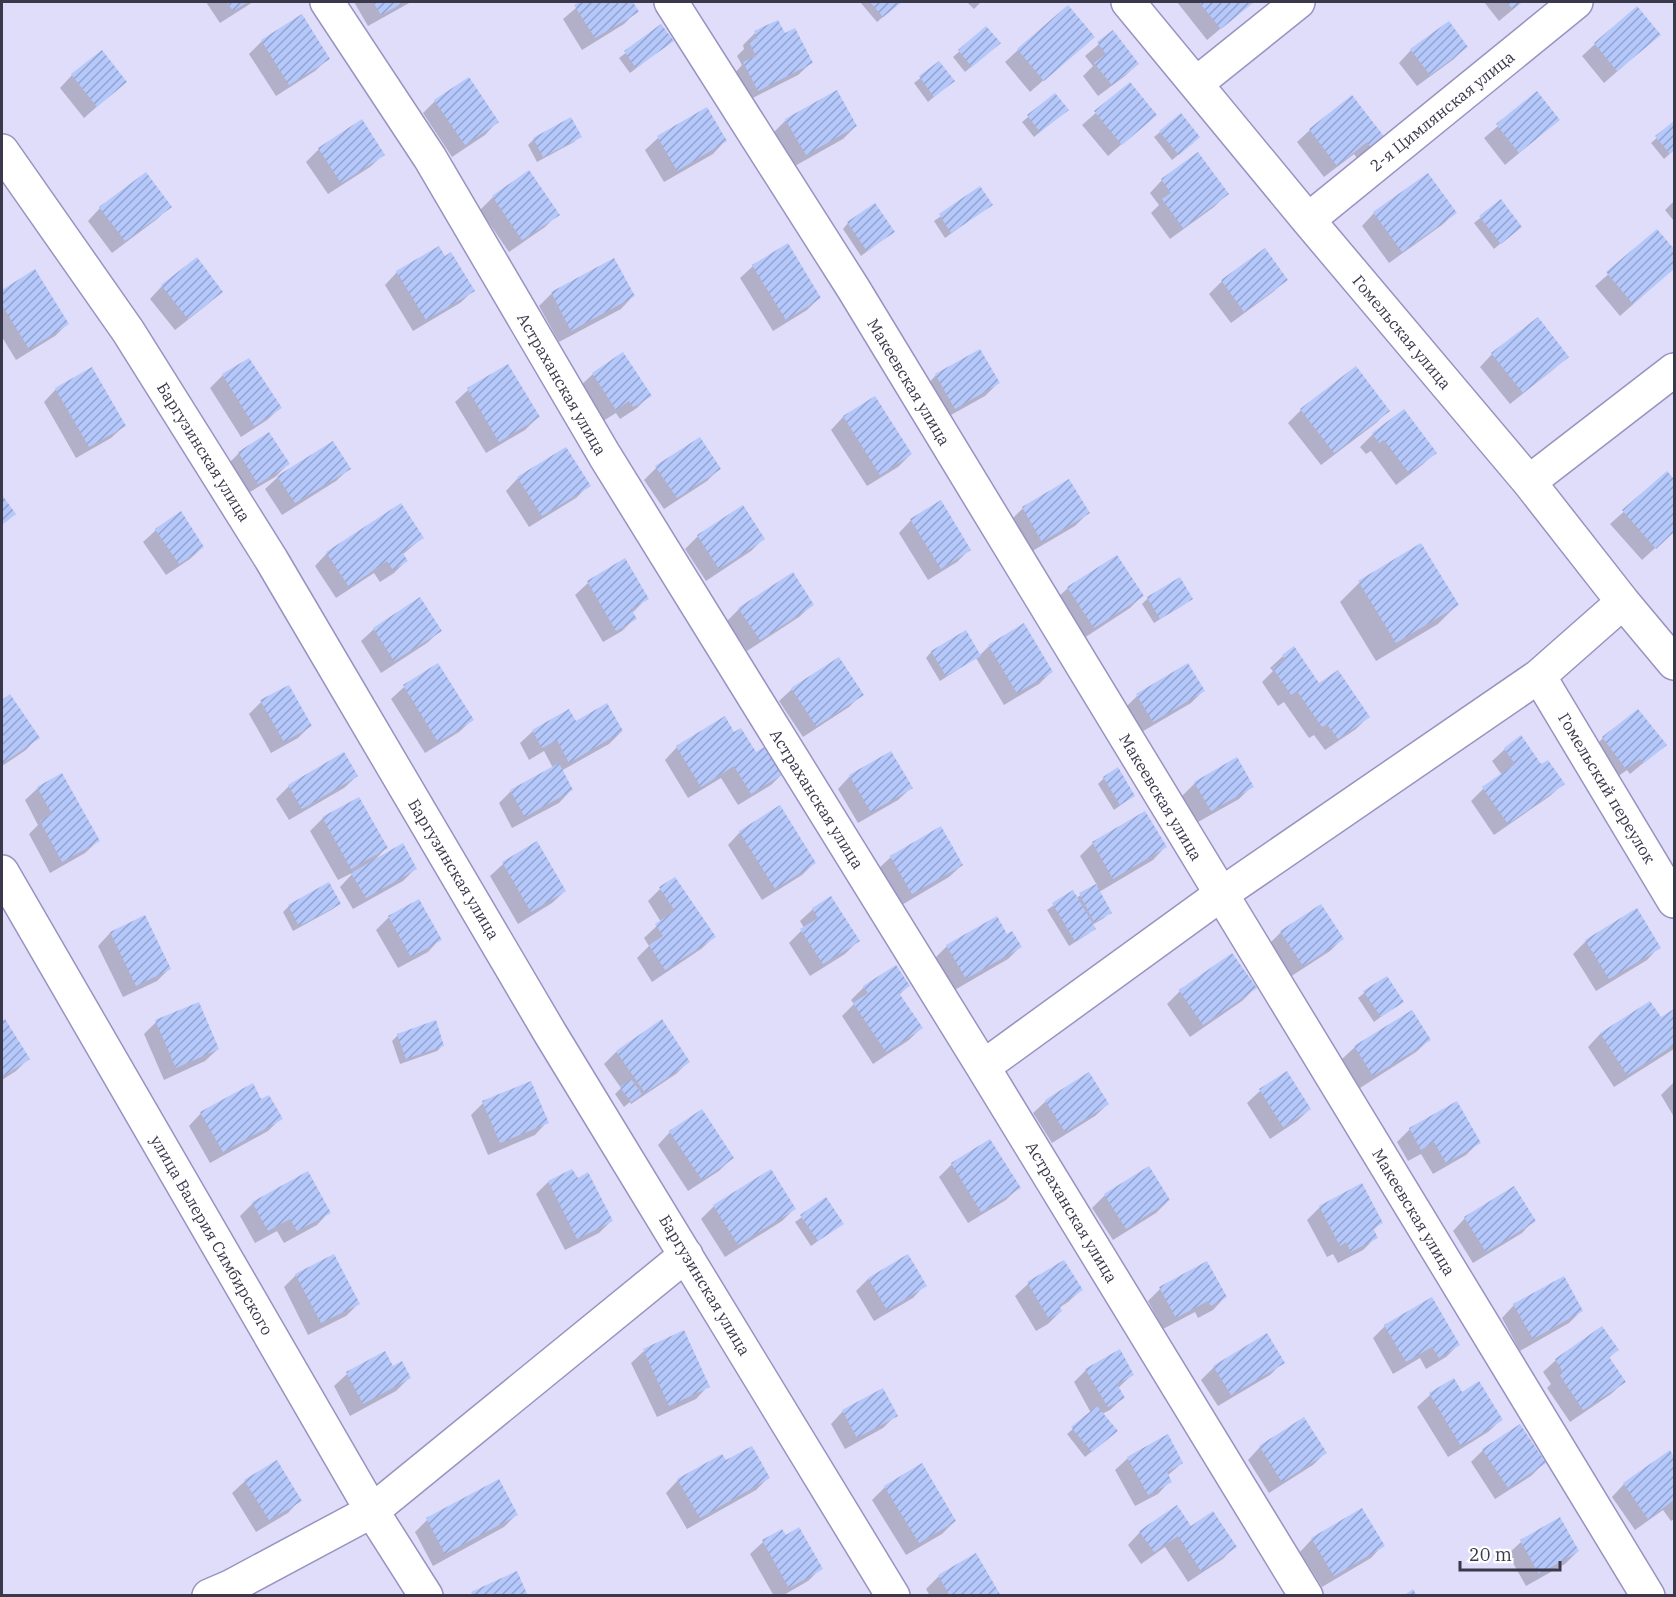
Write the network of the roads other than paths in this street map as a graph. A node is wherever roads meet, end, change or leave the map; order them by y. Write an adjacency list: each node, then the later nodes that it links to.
1 (327, 2): 17 (street, Астраханская улица)
2 (671, 2): 15 (street, Макеевская улица)
3 (1128, 2): 6 (street, Гомельская улица)
4 (1298, 2): 6 (street)
5 (1576, 2): 8 (street, 2-я Цимлянская улица)
6 (1197, 83): 8 (street, Гомельская улица)
7 (2, 151): 18 (street, Баргузинская улица)
8 (1308, 220): 10 (street, Гомельская улица)
9 (1674, 370): 10 (street)
10 (1529, 482): 11 (street, Гомельская улица)
11 (1623, 602): 12 (street, Гомельская улица); 13 (street)
12 (1674, 663)
13 (1539, 676): 15 (street); 16 (street, Гомельский переулок)
14 (2, 873): 19 (street, улица Валерия Симбирского)
15 (1220, 894): 17 (street); 24 (street, Макеевская улица)
16 (1674, 901)
17 (983, 1067): 23 (street, Астраханская улица)
18 (687, 1255): 19 (street); 22 (street, Баргузинская улица)
19 (372, 1511): 20 (street); 21 (street, улица Валерия Симбирского)
20 (209, 1596)
21 (426, 1596)
22 (893, 1596)
23 (1306, 1596)
24 (1648, 1596)

